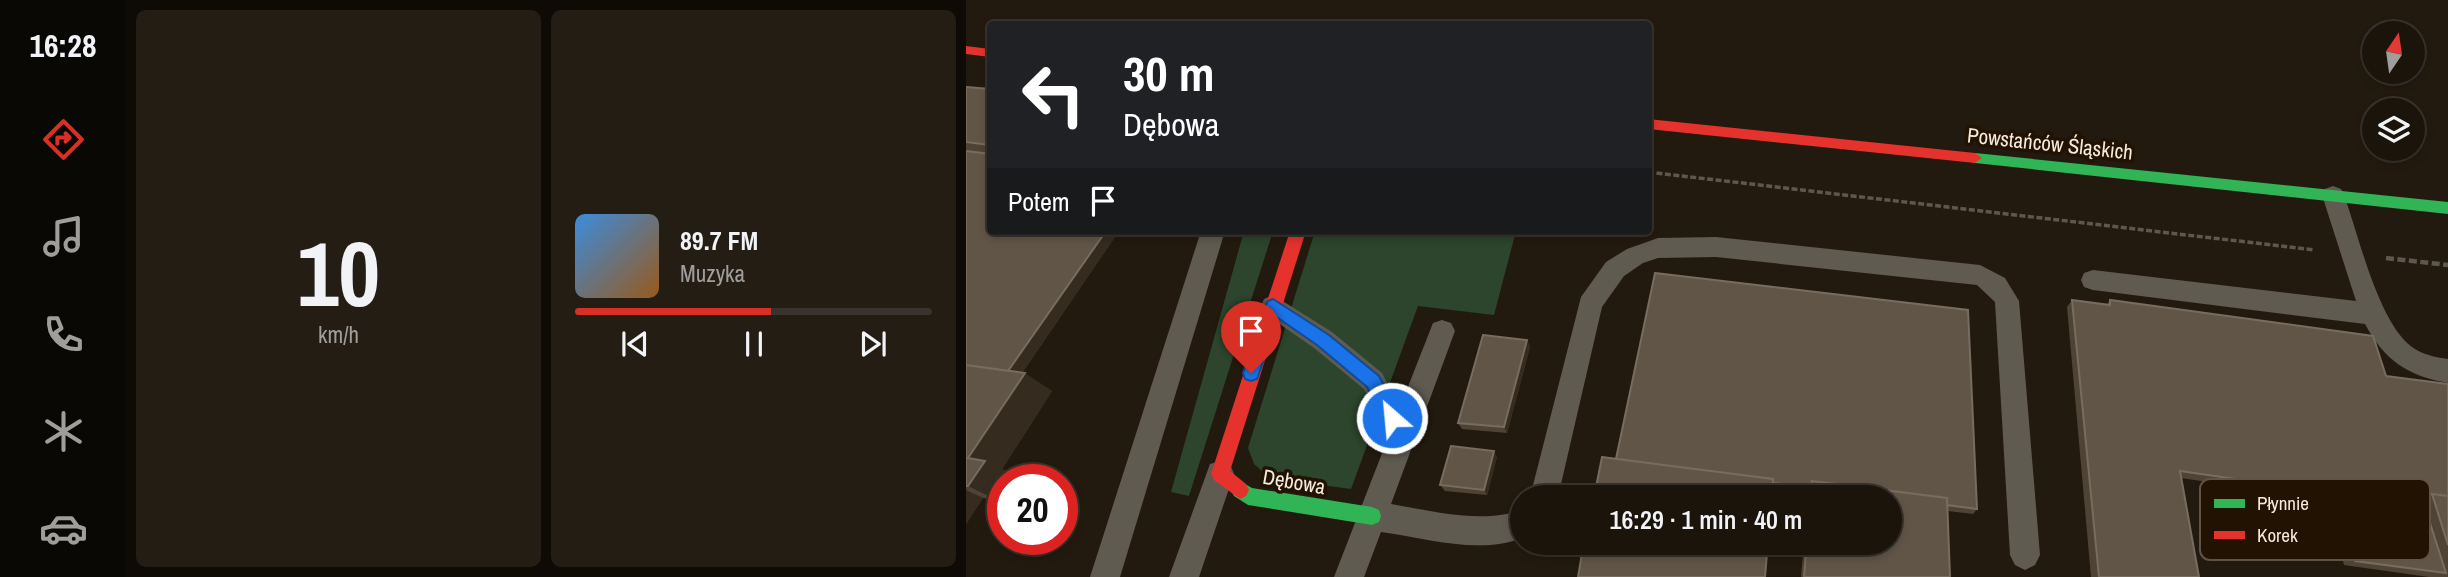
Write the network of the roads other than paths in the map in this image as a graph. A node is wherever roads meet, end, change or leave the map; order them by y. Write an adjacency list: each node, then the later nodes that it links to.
1 (966, 50): 2 (main road)
2 (987, 53)
3 (1652, 124): 4 (main road, Powstańców Śląskich)
4 (2333, 195): 5 (main road, Powstańców Śląskich); 10 (lane)
5 (2448, 208)
6 (1212, 235): 19 (lane)
7 (1297, 235): 9 (main road)
8 (2093, 280): 10 (lane)
9 (1273, 306): 13 (lane); 14 (main road)
10 (2373, 314): 12 (lane)
11 (1442, 331): 13 (lane)
12 (2448, 371)
13 (1401, 436): 16 (lane)
14 (1220, 474): 16 (main road, Dębowa); 20 (lane)
15 (1547, 485): 18 (lane)
16 (1372, 516): 17 (lane); 21 (lane)
17 (1510, 530)
18 (2025, 555)
19 (1105, 577)
20 (1184, 577)
21 (1349, 577)

